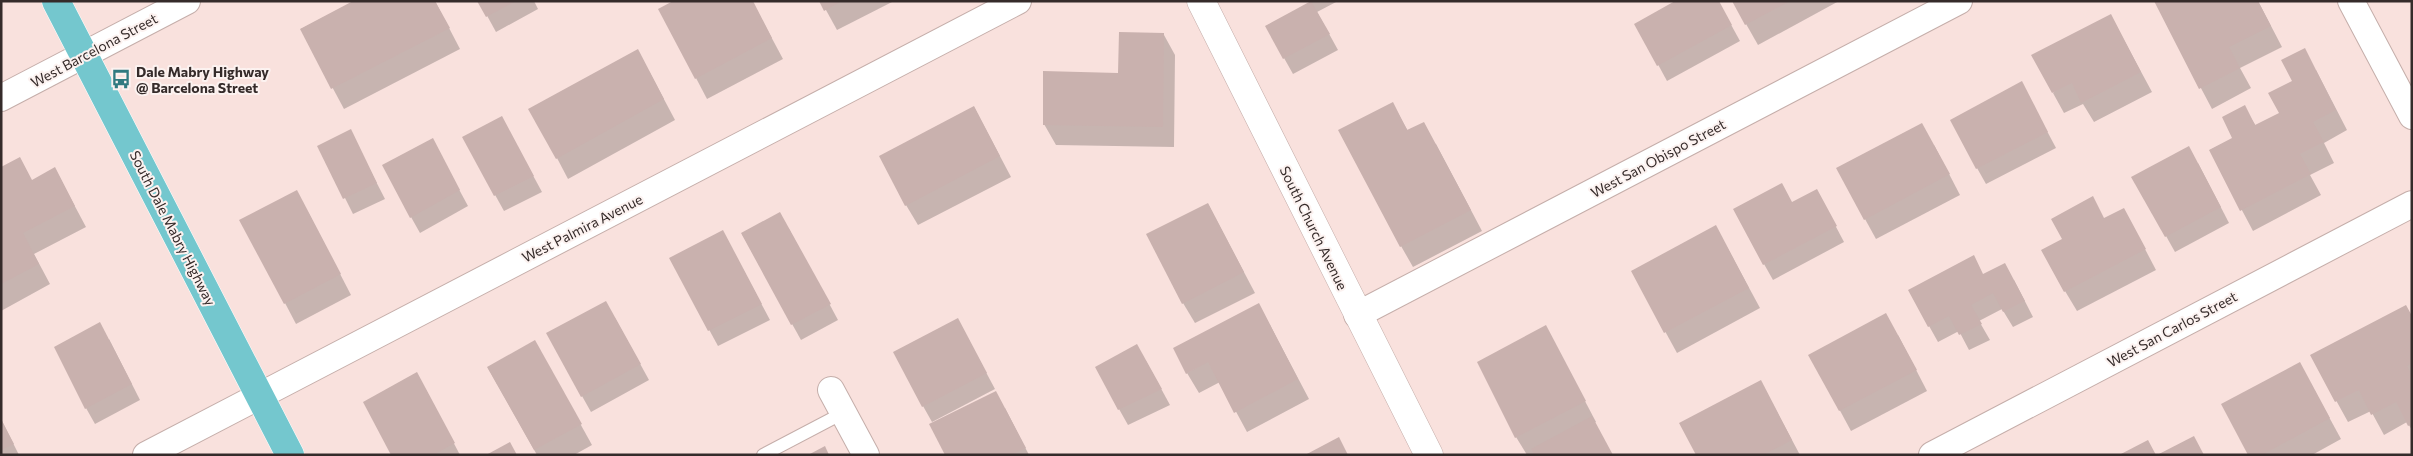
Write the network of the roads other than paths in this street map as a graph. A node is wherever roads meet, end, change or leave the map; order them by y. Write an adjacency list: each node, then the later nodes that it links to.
1 (56, 1): 7 (main road, South Dale Mabry Highway)
2 (187, 1): 7 (street, West Barcelona Street)
3 (1018, 1): 14 (street, West Palmira Avenue)
4 (1201, 1): 12 (street, South Church Avenue)
5 (1958, 1): 12 (street, West San Obispo Street)
6 (2351, 1): 8 (street)
7 (84, 55): 9 (street, West Barcelona Street); 14 (main road, South Dale Mabry Highway)
8 (2402, 74): 10 (street)
9 (1, 98)
10 (2412, 116)
11 (2412, 204): 21 (street, West San Carlos Street)
12 (1357, 315): 20 (street, South Church Avenue)
13 (831, 390): 15 (street)
14 (260, 395): 16 (street, West Palmira Avenue); 17 (main road, South Dale Mabry Highway)
15 (844, 413): 18 (lane); 19 (street)
16 (146, 455)
17 (290, 455)
18 (763, 455)
19 (866, 455)
20 (1429, 455)
21 (1932, 455)

